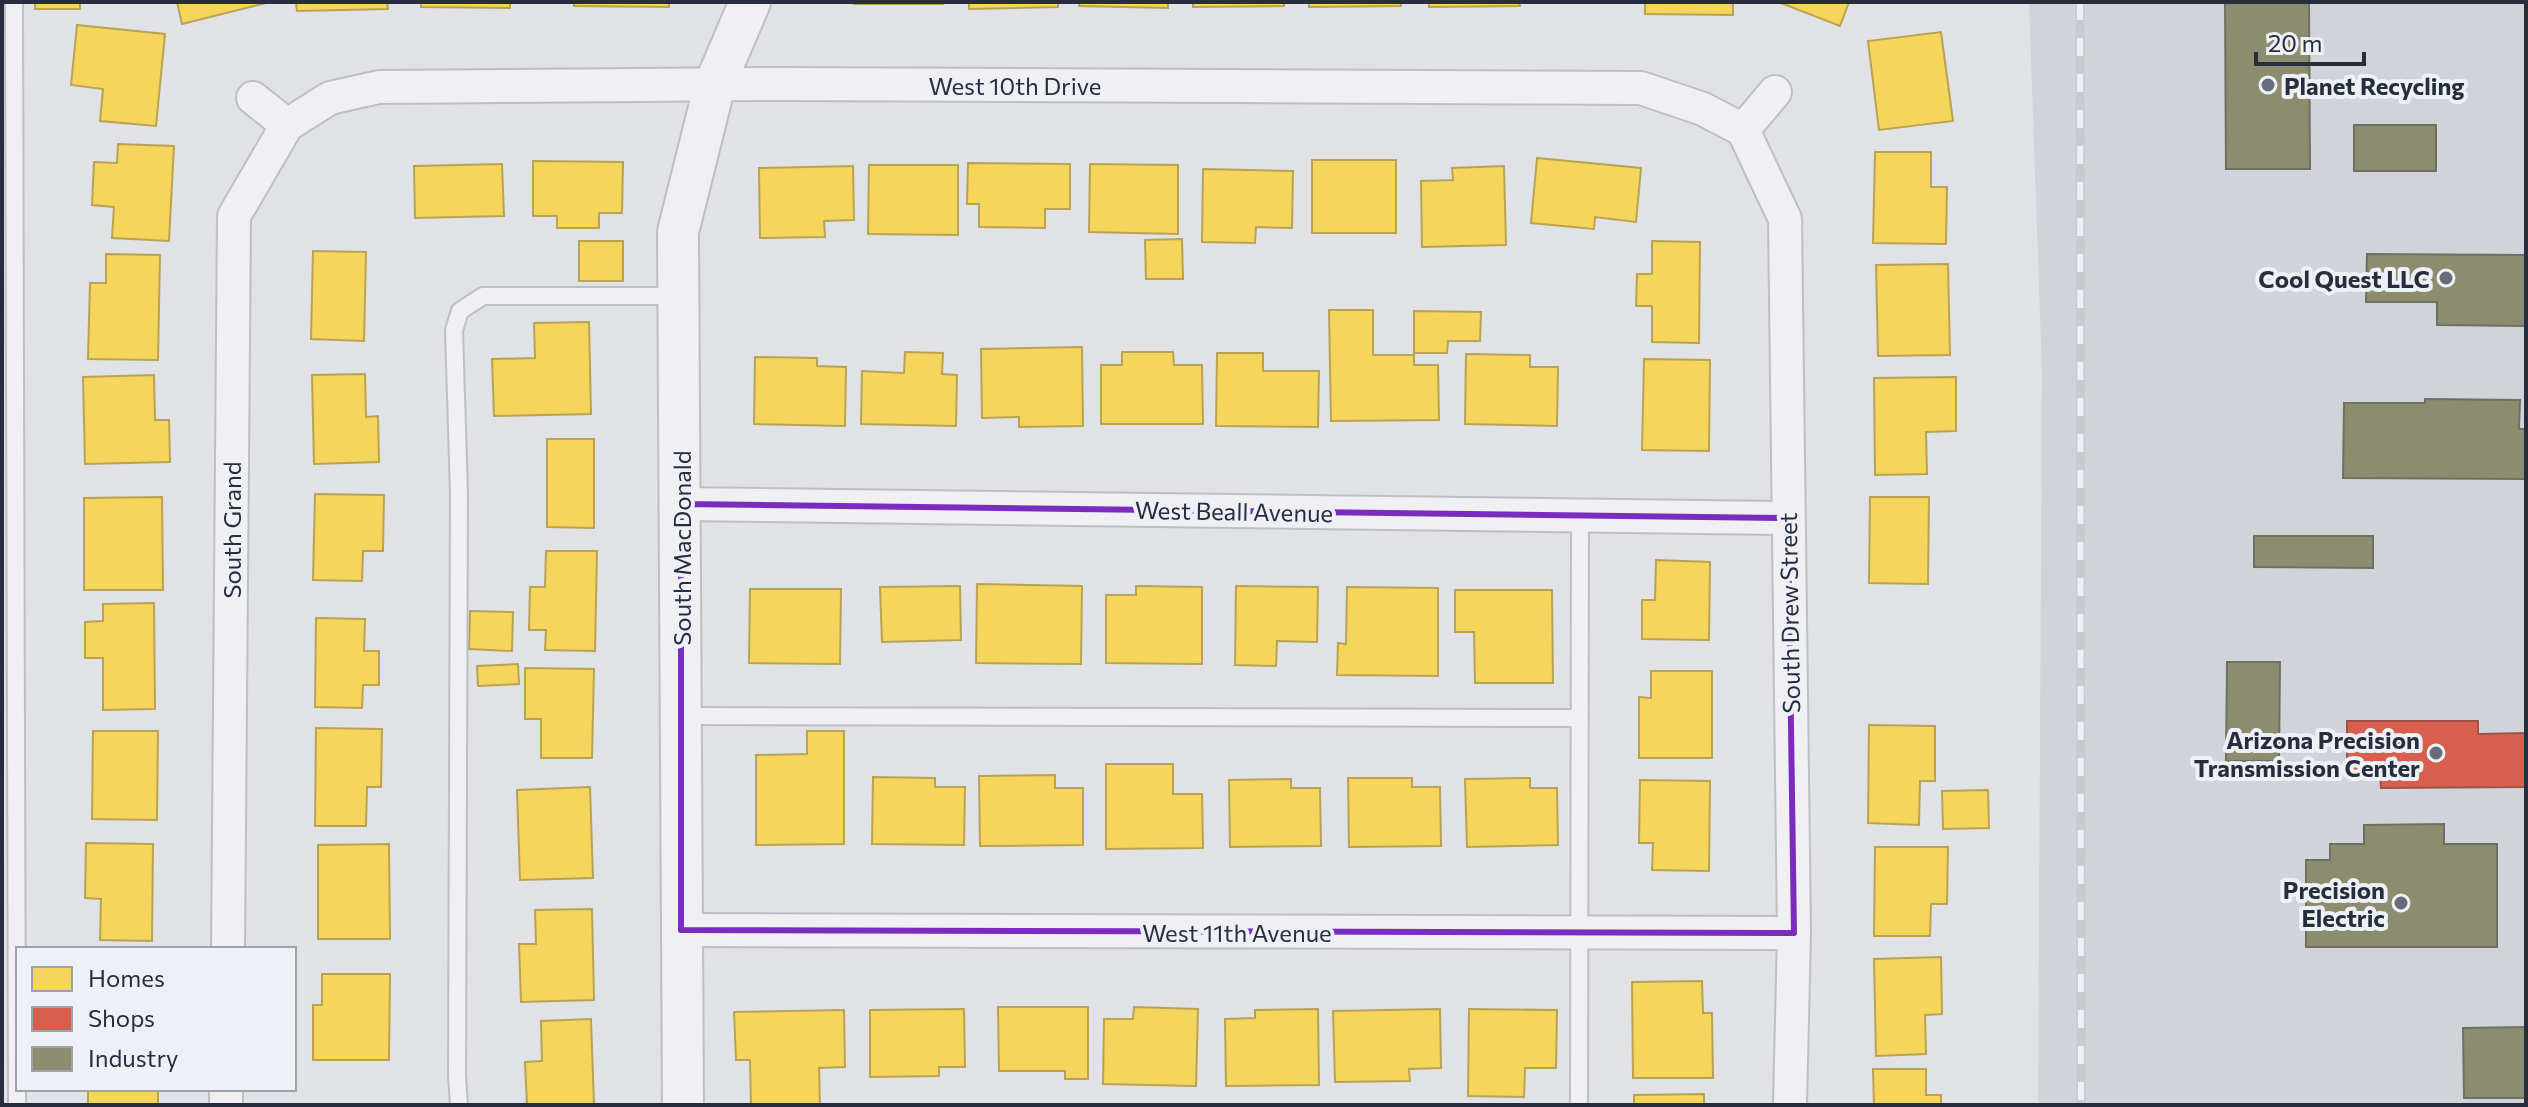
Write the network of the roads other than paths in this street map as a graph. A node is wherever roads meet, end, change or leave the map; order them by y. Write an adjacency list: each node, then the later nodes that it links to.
1 (14, 2): 17 (lane)
2 (750, 2): 3 (street, South MacDonald)
3 (715, 84): 6 (street, West 10th Drive); 7 (street, West 10th Drive); 8 (street, South MacDonald)
4 (1775, 92): 7 (street)
5 (253, 98): 6 (street)
6 (287, 125): 18 (street, South Grand)
7 (1743, 130): 11 (street, South Drew Street)
8 (679, 296): 9 (street, South MacDonald); 19 (lane)
9 (681, 504): 10 (street, West Beall Avenue); 12 (street, South MacDonald)
10 (1580, 516): 11 (street, West Beall Avenue); 13 (lane)
11 (1788, 518): 16 (street, South Drew Street)
12 (682, 716): 13 (lane); 14 (street, South MacDonald)
13 (1580, 718): 15 (lane)
14 (681, 930): 15 (street, West 11th Avenue); 20 (street, South MacDonald)
15 (1578, 933): 16 (street, West 11th Avenue); 21 (lane)
16 (1794, 933): 22 (street, South Drew Street)
17 (17, 947)
18 (228, 947)
19 (459, 1105)
20 (683, 1105)
21 (1579, 1105)
22 (1790, 1105)

